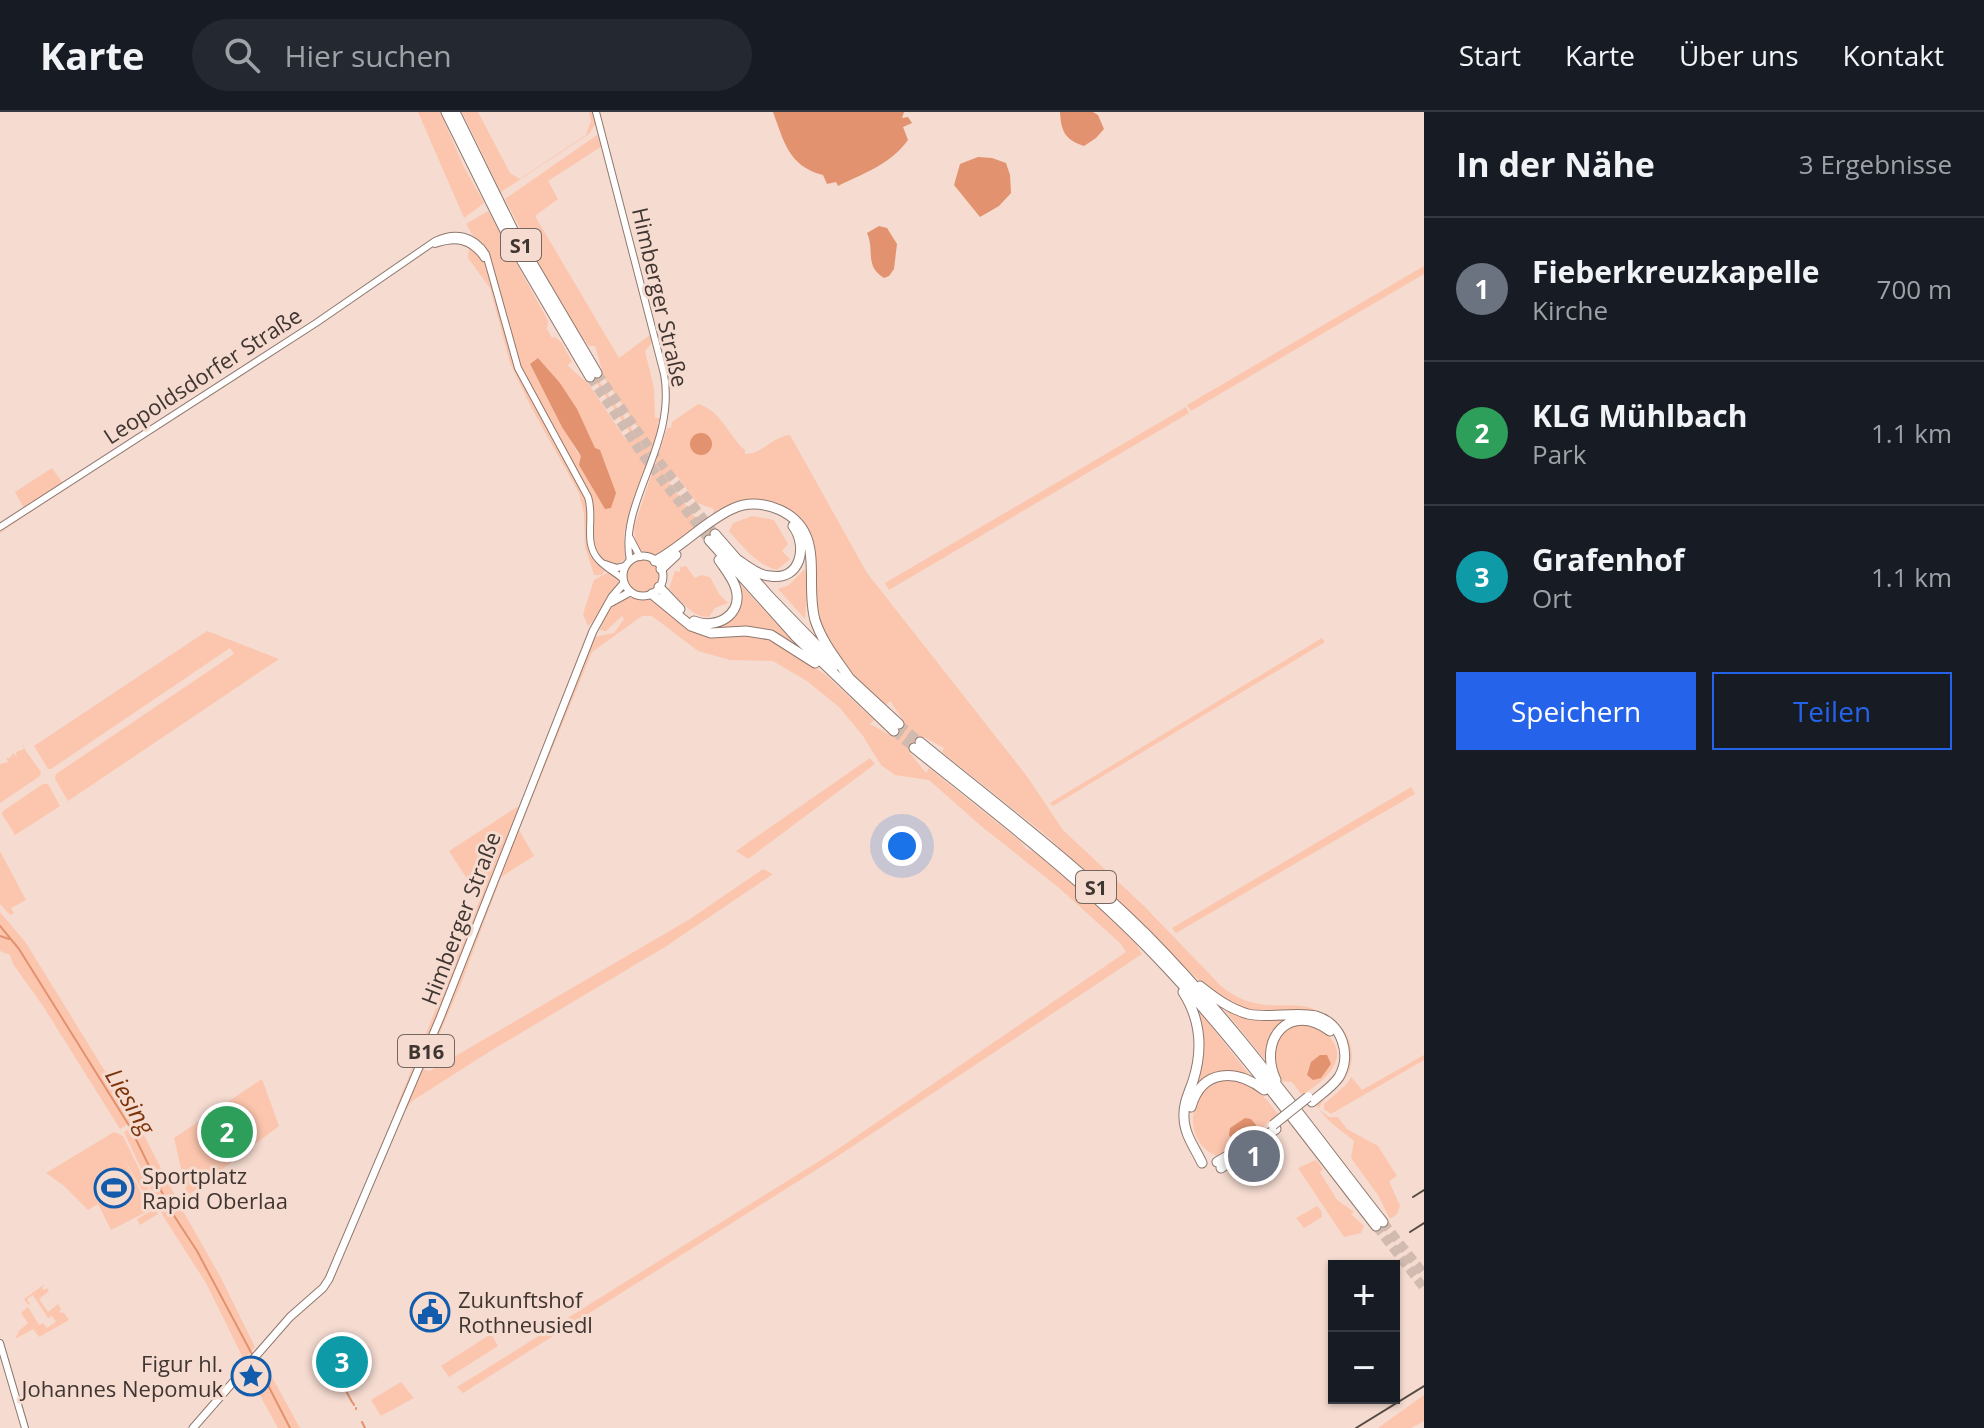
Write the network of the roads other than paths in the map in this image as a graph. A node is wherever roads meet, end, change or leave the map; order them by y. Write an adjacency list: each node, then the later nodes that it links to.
1 (446, 112): 2 (highway, S1)
2 (455, 112)
3 (596, 112): 5 (main road, Himberger Straße)
4 (0, 527): 9 (main road, Leopoldsdorfer Straße)
5 (628, 535): 7 (main road); 10 (main road, Himberger Straße)
6 (713, 540): 8 (highway); 13 (highway); 16 (highway)
7 (640, 557): 10 (main road); 11 (main road)
8 (735, 558): 11 (highway); 16 (highway)
9 (602, 563): 10 (main road); 12 (main road)
10 (628, 564): 12 (main road)
11 (658, 565): 13 (main road); 16 (highway)
12 (624, 581): 14 (main road); 15 (main road, Himberger Straße / B16)
13 (656, 590): 14 (main road); 16 (highway)
14 (630, 592): 15 (main road)
15 (608, 604): 26 (main road, Himberger Straße / B16)
16 (848, 683): 17 (highway)
17 (897, 728)
18 (1166, 966): 19 (highway, S1); 20 (highway, S1); 23 (highway)
19 (1182, 972): 21 (highway); 22 (highway, S1)
20 (1276, 1099): 22 (highway, S1); 23 (highway)
21 (1310, 1100): 22 (highway); 23 (highway, bridge)
22 (1290, 1104)
23 (1212, 1163)
24 (0, 1343): 25 (main road)
25 (25, 1428)
26 (193, 1428)

